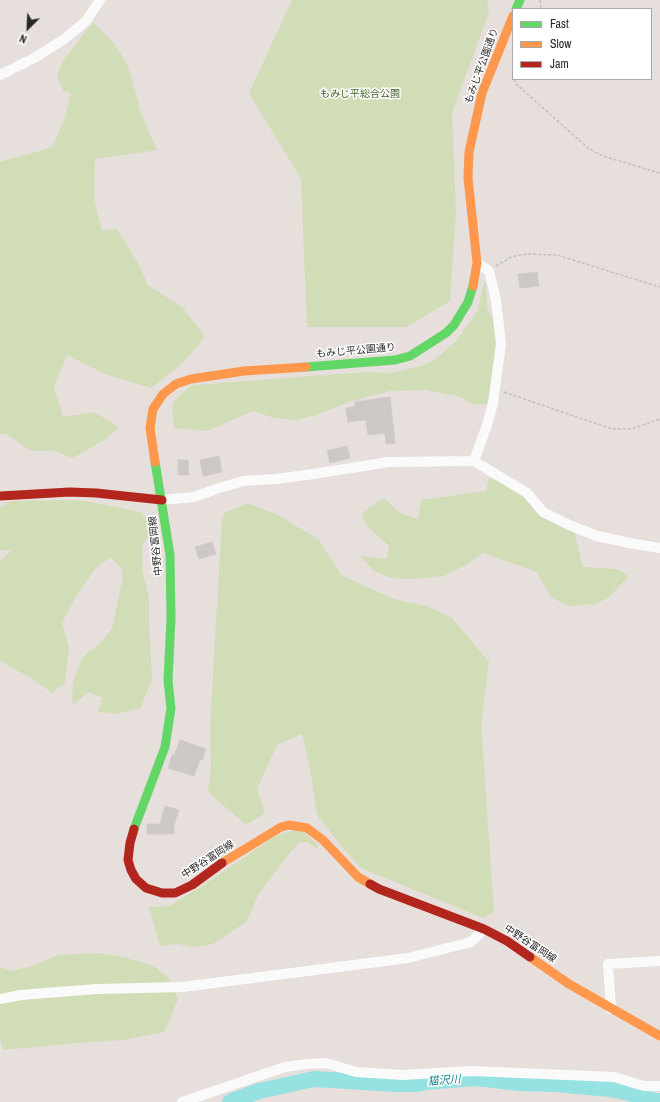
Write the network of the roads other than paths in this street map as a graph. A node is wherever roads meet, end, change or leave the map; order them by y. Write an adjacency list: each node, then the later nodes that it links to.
1 (100, 0): 3 (street)
2 (512, 18): 4 (main road, もみじ平公園通り)
3 (0, 75)
4 (477, 263): 5 (street); 7 (main road, もみじ平公園通り)
5 (474, 461): 7 (street); 8 (street)
6 (0, 496): 7 (main road)
7 (162, 500): 9 (main road, 中野谷富岡線)
8 (660, 548)
9 (484, 929): 11 (street); 12 (main road, 中野谷富岡線)
10 (660, 961): 12 (street)
11 (0, 998)
12 (611, 1009): 13 (main road, 中野谷富岡線)
13 (660, 1036)
14 (660, 1086): 15 (street)
15 (182, 1102)

